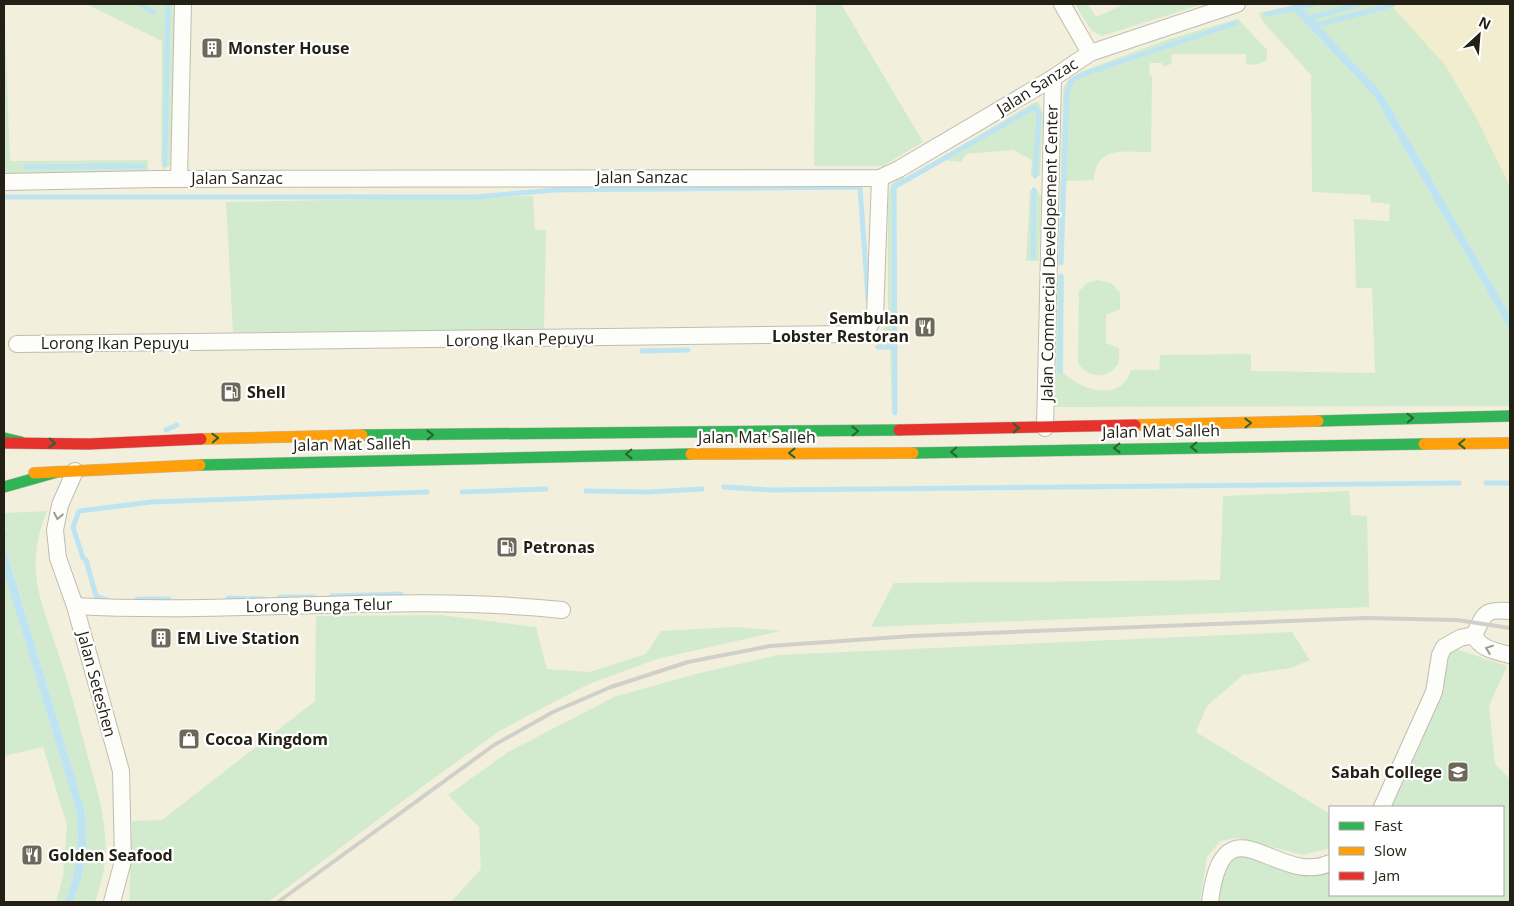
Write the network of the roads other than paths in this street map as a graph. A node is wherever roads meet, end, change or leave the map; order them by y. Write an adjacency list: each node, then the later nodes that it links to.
1 (183, 4): 7 (street)
2 (1062, 4): 4 (street)
3 (1237, 4): 4 (street, Jalan Sanzac)
4 (1090, 53): 5 (street, Jalan Sanzac)
5 (1053, 78): 6 (street, Jalan Sanzac); 11 (street, Jalan Commercial Developement Center)
6 (880, 178): 7 (street, Jalan Sanzac); 9 (street, Lorong Ikan Pepuyu)
7 (179, 179): 8 (street, Jalan Sanzac)
8 (4, 182)
9 (17, 344)
10 (1510, 416): 11 (main road, Jalan Mat Salleh, one-way to 10)
11 (1045, 428): 13 (main road, Jalan Mat Salleh, one-way to 11)
12 (4, 438): 13 (main road)
13 (21, 442): 14 (main road, Jalan Mat Salleh)
14 (4, 443)
15 (1510, 443): 16 (main road, Jalan Mat Salleh, one-way to 16)
16 (75, 471): 17 (main road, Jalan Mat Salleh); 20 (street, Jalan Seteshen, one-way to 20)
17 (56, 472): 18 (main road, Jalan Mat Salleh); 19 (main road)
18 (4, 475)
19 (4, 487)
20 (75, 606): 21 (street, Lorong Bunga Telur); 27 (street, Jalan Seteshen)
21 (562, 610)
22 (1510, 611): 23 (street)
23 (1474, 635): 24 (street, one-way to 23); 25 (street)
24 (1510, 655)
25 (1382, 806)
26 (1329, 863): 28 (street)
27 (112, 902)
28 (1210, 902)

